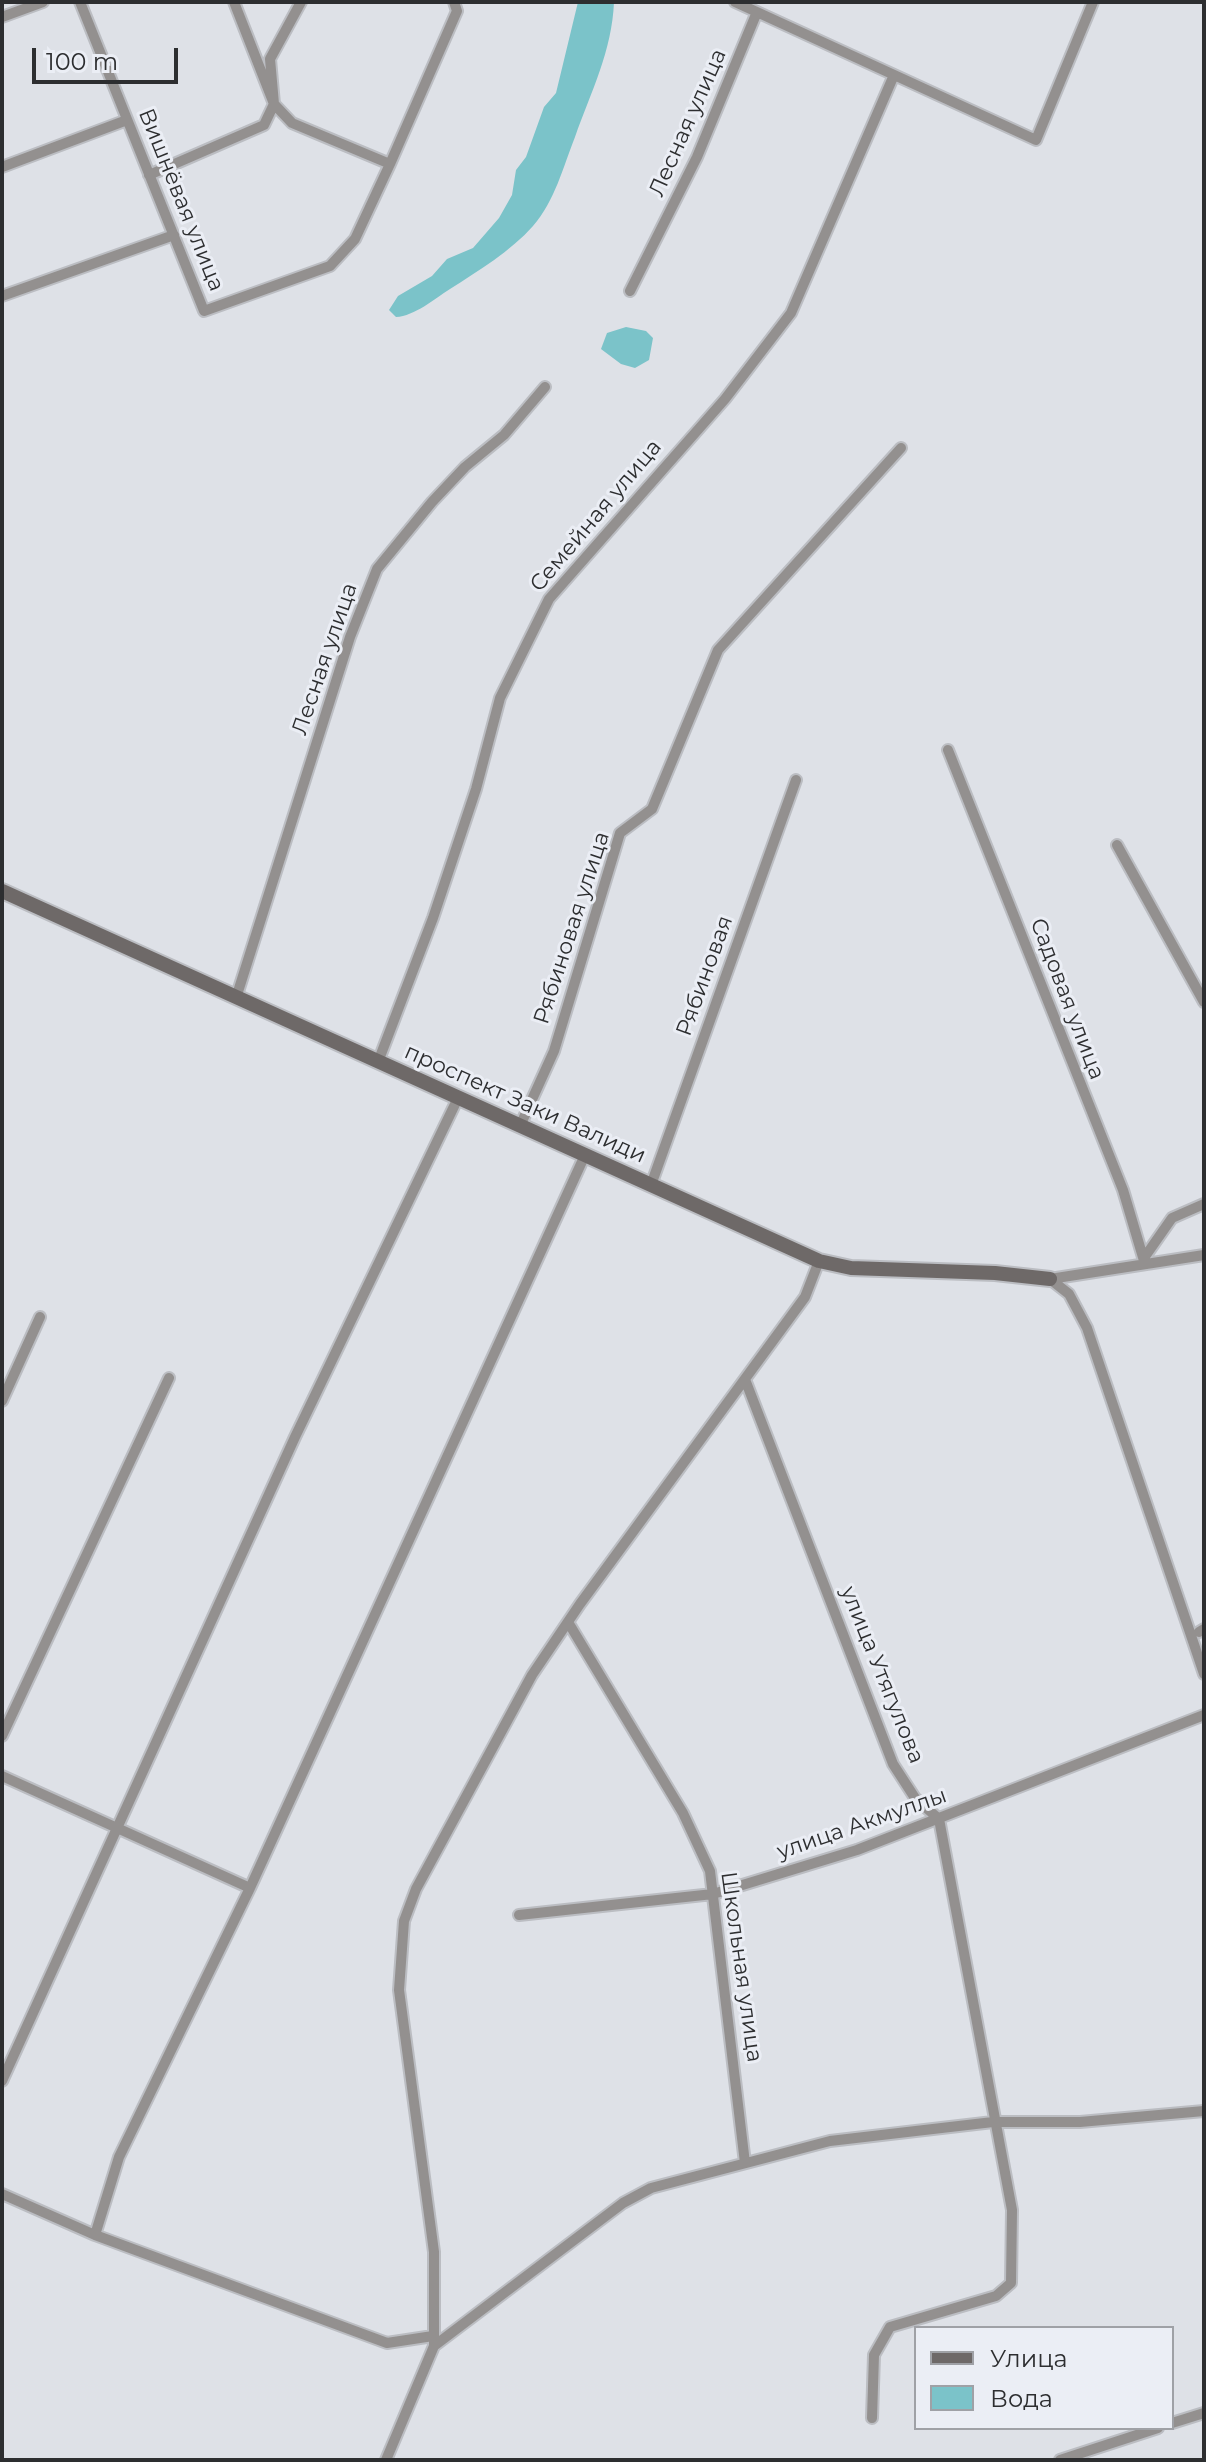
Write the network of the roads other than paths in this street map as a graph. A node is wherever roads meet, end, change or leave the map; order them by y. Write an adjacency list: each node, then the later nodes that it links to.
1 (43, 2): 9 (street)
2 (80, 2): 12 (street, Вишнёвая улица)
3 (234, 2): 11 (street)
4 (301, 2): 11 (street)
5 (454, 2): 13 (street)
6 (735, 2): 8 (street)
7 (1093, 2): 10 (street)
8 (757, 12): 10 (street); 17 (street, Лесная улица)
9 (2, 17)
10 (894, 75): 27 (street, Семейная улица)
11 (274, 104): 13 (street); 15 (street)
12 (127, 120): 14 (street); 15 (street, Вишнёвая улица)
13 (390, 164): 16 (street, Вишнёвая улица)
14 (2, 167)
15 (149, 175): 16 (street, Вишнёвая улица)
16 (174, 235): 18 (street)
17 (630, 291)
18 (2, 296)
19 (545, 387): 25 (street, Лесная улица)
20 (901, 448): 29 (street, Рябиновая улица)
21 (948, 750): 35 (street, Садовая улица)
22 (796, 780): 31 (street, Рябиновая)
23 (1117, 845): 26 (street)
24 (2, 891): 25 (street, проспект Заки Валиди)
25 (236, 998): 27 (street, проспект Заки Валиди)
26 (1204, 1002)
27 (378, 1062): 28 (street, проспект Заки Валиди)
28 (458, 1098): 29 (street, проспект Заки Валиди); 47 (street)
29 (520, 1126): 30 (street, проспект Заки Валиди)
30 (585, 1155): 31 (street, проспект Заки Валиди); 48 (street)
31 (651, 1185): 34 (street, проспект Заки Валиди)
32 (1204, 1204): 35 (street)
33 (1204, 1255): 35 (street)
34 (819, 1261): 36 (street, проспект Заки Валиди); 39 (street)
35 (1145, 1261): 36 (street)
36 (1050, 1279): 42 (street)
37 (40, 1317): 40 (street)
38 (169, 1378): 44 (street)
39 (746, 1382): 41 (street); 46 (street, улица Утягулова)
40 (2, 1401)
41 (568, 1622): 49 (street, Школьная улица); 57 (street)
42 (1204, 1674)
43 (1204, 1715): 46 (street, улица Акмуллы)
44 (2, 1736)
45 (2, 1776): 47 (street)
46 (939, 1819): 49 (street, улица Акмуллы); 53 (street)
47 (118, 1828): 48 (street); 51 (street)
48 (250, 1888): 56 (street)
49 (713, 1894): 50 (street, улица Акмуллы); 54 (street, Школьная улица)
50 (519, 1915)
51 (2, 2081)
52 (1204, 2111): 53 (street)
53 (993, 2122): 54 (street); 59 (street)
54 (745, 2163): 57 (street)
55 (2, 2194): 56 (street)
56 (95, 2235): 57 (street)
57 (434, 2341): 62 (street)
58 (1204, 2413): 60 (street)
59 (872, 2418)
60 (1174, 2422)
61 (1152, 2430): 63 (street)
62 (386, 2460)
63 (1060, 2460)

